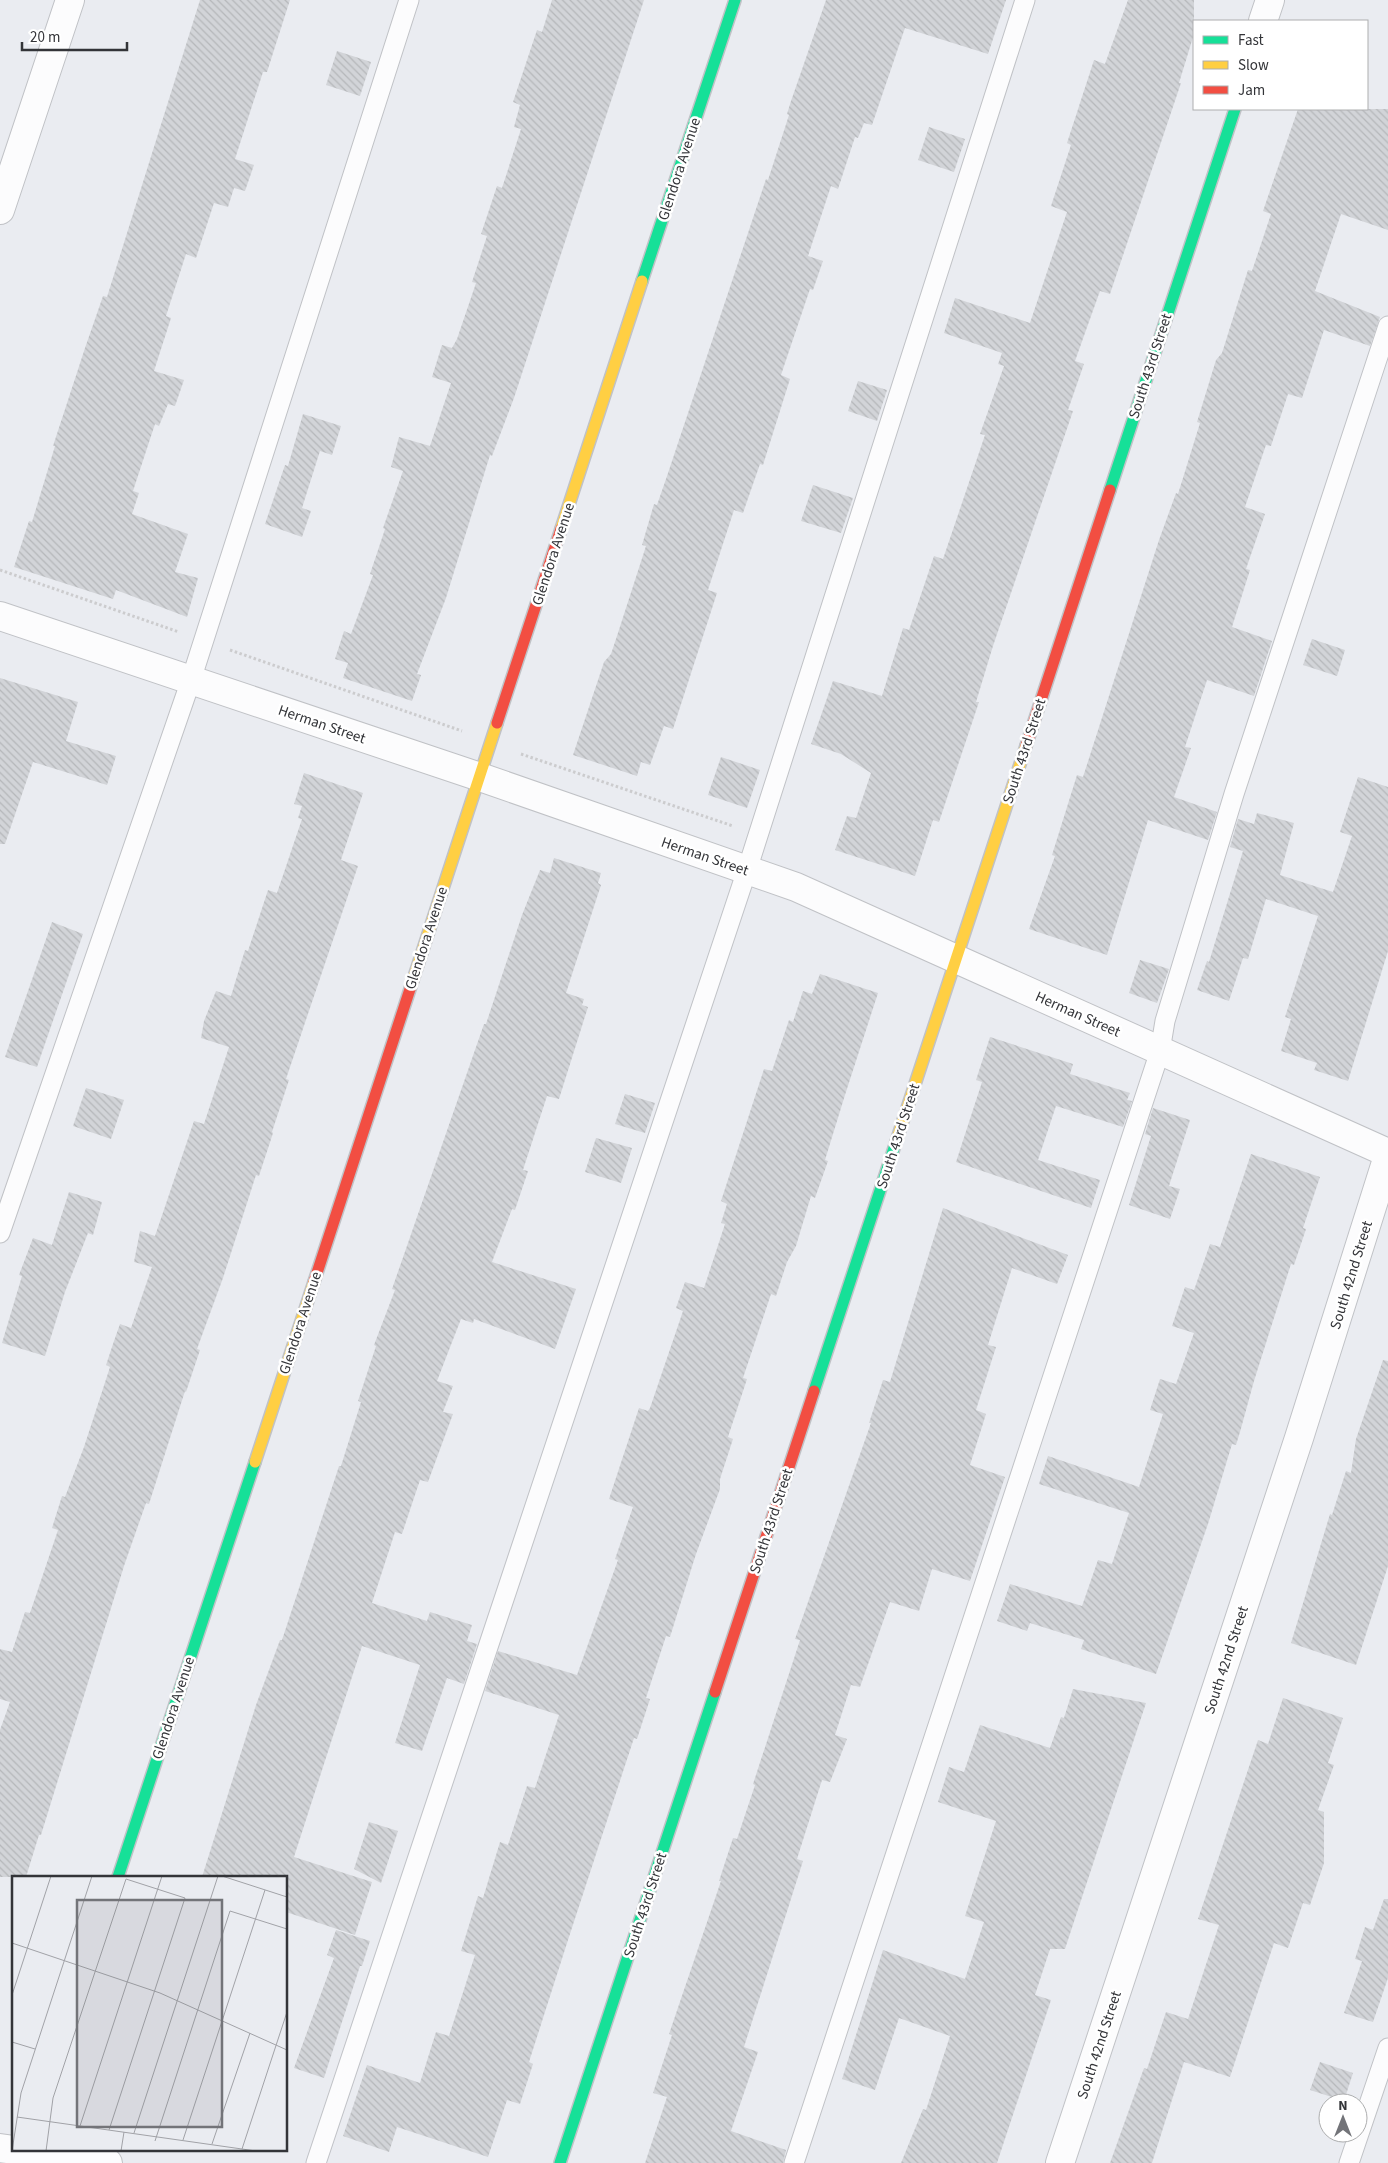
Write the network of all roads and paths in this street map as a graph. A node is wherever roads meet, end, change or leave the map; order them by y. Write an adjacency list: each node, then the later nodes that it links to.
1 (70, 0): 8 (street)
2 (409, 0): 11 (lane)
3 (735, 0): 12 (street, Glendora Avenue)
4 (1025, 0): 13 (lane)
5 (1270, 0): 6 (street)
6 (1264, 20)
7 (1235, 110): 14 (street, South 43rd Street)
8 (0, 210)
9 (1388, 326): 15 (lane)
10 (0, 616): 11 (street, Herman Street)
11 (191, 680): 12 (street, Herman Street); 17 (lane)
12 (480, 777): 13 (street, Herman Street); 18 (street, Glendora Avenue)
13 (747, 870): 14 (street, Herman Street); 22 (lane)
14 (956, 960): 15 (street, Herman Street); 23 (street, South 43rd Street)
15 (1160, 1051): 16 (street, Herman Street); 24 (lane)
16 (1388, 1154): 25 (street, South 42nd Street)
17 (0, 1233)
18 (118, 1876)
19 (1388, 2048): 26 (lane)
20 (36, 2151): 21 (street)
21 (108, 2163)
22 (316, 2163)
23 (560, 2163)
24 (794, 2163)
25 (1060, 2163)
26 (1349, 2163)

